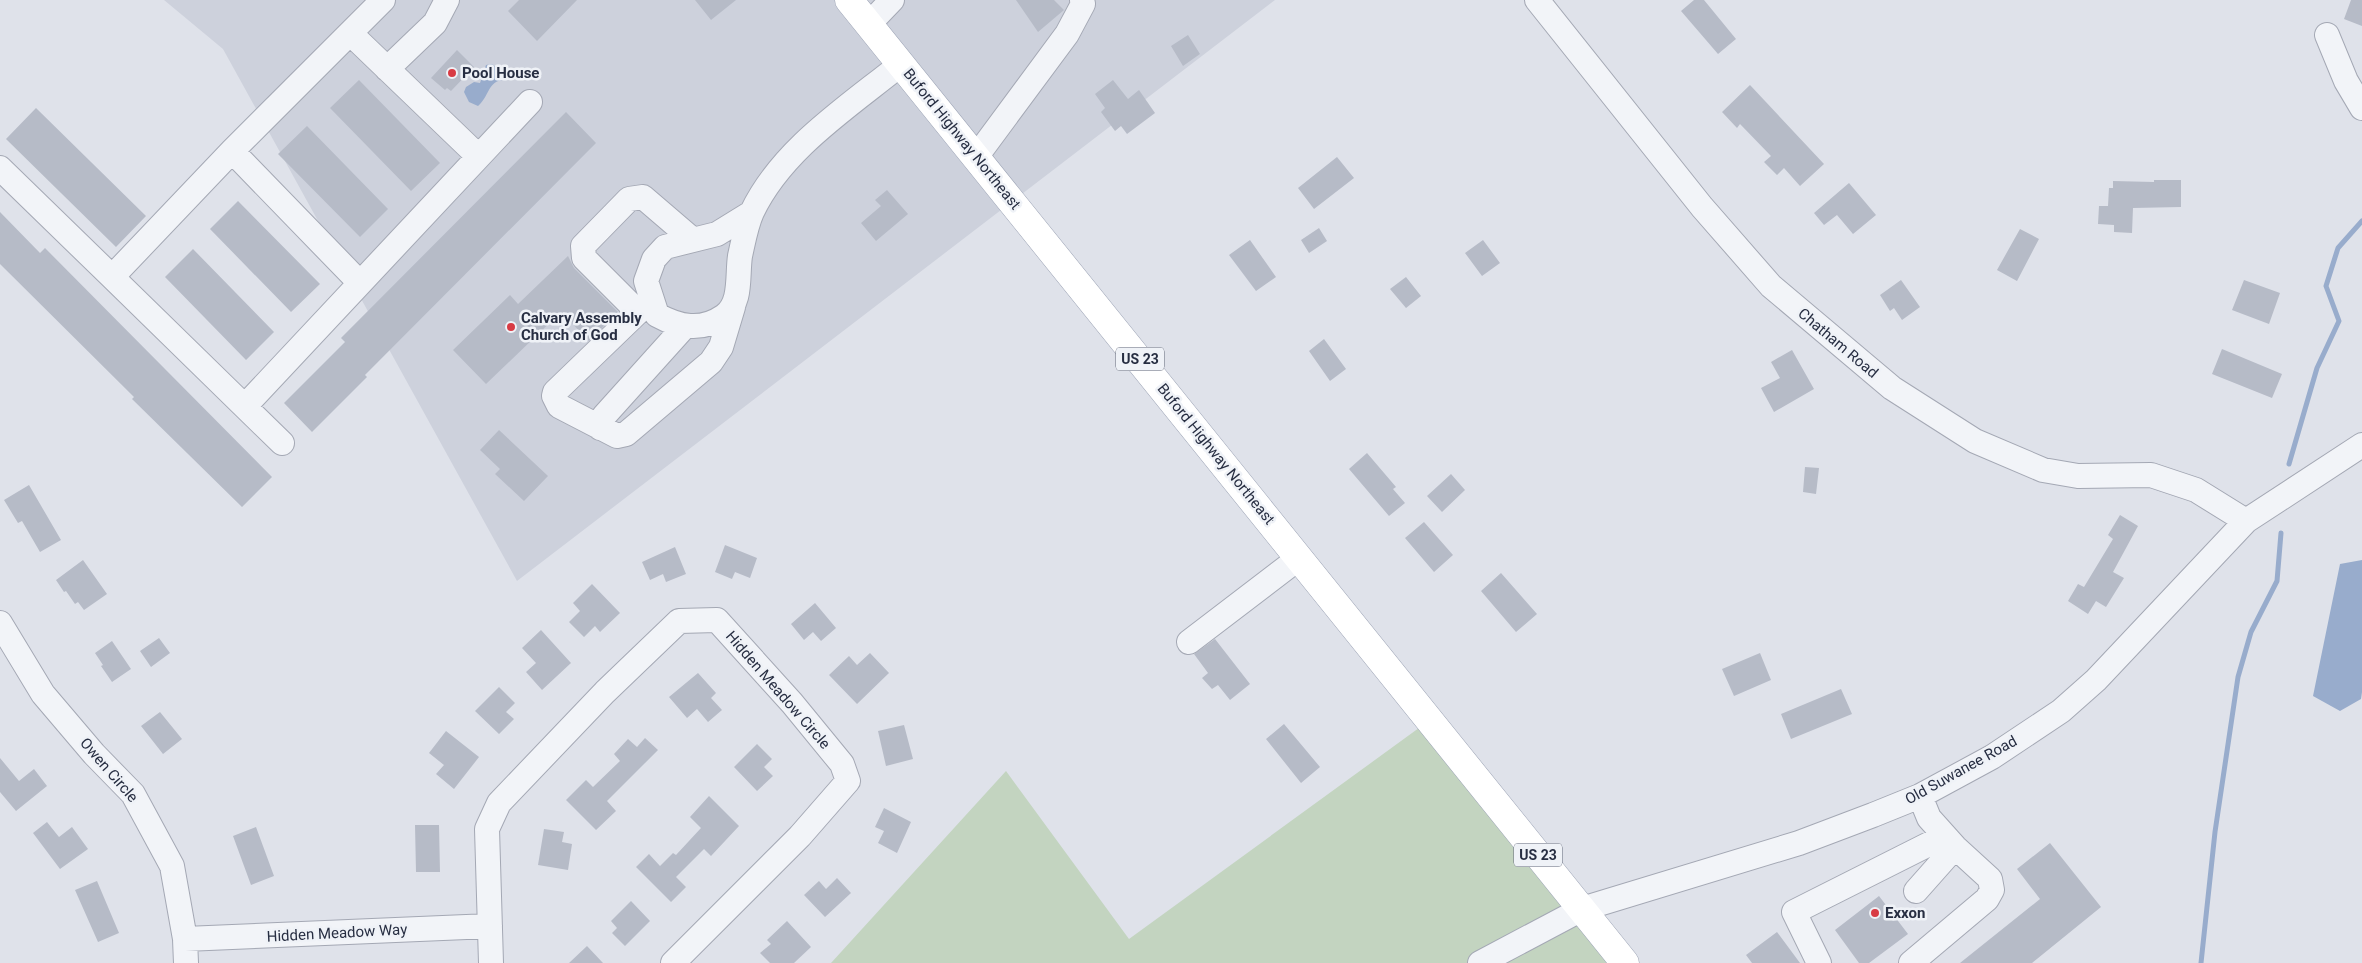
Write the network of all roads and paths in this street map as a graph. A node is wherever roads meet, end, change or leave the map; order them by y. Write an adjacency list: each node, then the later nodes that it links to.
1 (383, 0): 8 (street)
2 (447, 0): 11 (street)
3 (849, 0): 7 (main road, Buford Highway Northeast / US 23)
4 (892, 0): 7 (street)
5 (1082, 0): 16 (street)
6 (1538, 0): 29 (street, Chatham Road)
7 (869, 24): 10 (main road, Buford Highway Northeast / US 23)
8 (350, 33): 11 (street); 14 (street)
9 (2327, 35): 13 (street)
10 (901, 64): 16 (main road, Buford Highway Northeast / US 23); 18 (street)
11 (387, 69): 15 (street)
12 (530, 102): 15 (street)
13 (2362, 108)
14 (232, 151): 20 (street); 21 (street)
15 (478, 156): 21 (street)
16 (976, 157): 30 (main road, Buford Highway Northeast / US 23)
17 (0, 168): 20 (street)
18 (751, 213): 19 (street); 22 (street)
19 (692, 239): 23 (street); 23 (street)
20 (112, 277): 25 (street)
21 (360, 283): 25 (street)
22 (733, 307): 24 (street); 26 (street)
23 (645, 308): 24 (street); 26 (street)
24 (685, 326): 26 (street)
25 (245, 406): 27 (street)
26 (600, 428)
27 (282, 442)
28 (2362, 445): 29 (street, Old Suwanee Road)
29 (2246, 521): 33 (street, Old Suwanee Road)
30 (1299, 558): 32 (street); 36 (main road, Buford Highway Northeast / US 23)
31 (0, 623): 38 (street, Owen Circle)
32 (1189, 642)
33 (1920, 796): 34 (street); 36 (street, Old Suwanee Road)
34 (1950, 841): 35 (street); 44 (street); 45 (street)
35 (1916, 891)
36 (1582, 909): 42 (street, Old Suwanee Road); 43 (main road, US 23)
37 (490, 926): 38 (street, Hidden Meadow Way); 40 (street, Hidden Meadow Circle); 41 (street, Hidden Meadow Circle)
38 (185, 939): 39 (street, Owen Circle)
39 (186, 963)
40 (491, 963)
41 (673, 963)
42 (1480, 963)
43 (1625, 963)
44 (1819, 963)
45 (1911, 963)

